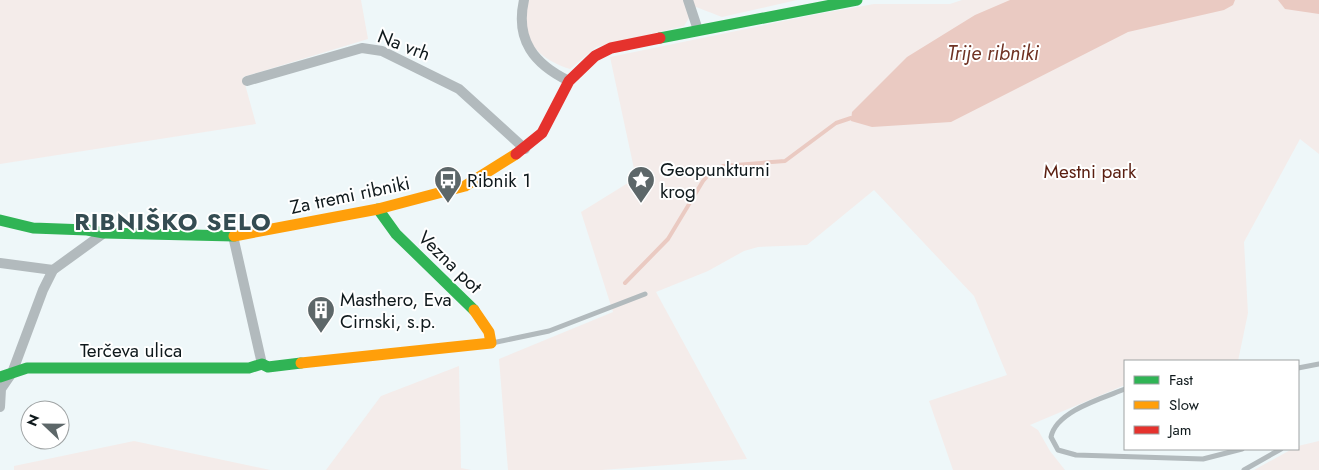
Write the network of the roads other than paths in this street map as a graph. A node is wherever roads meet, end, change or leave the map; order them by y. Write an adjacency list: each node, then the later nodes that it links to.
1 (524, 0): 6 (street)
2 (688, 0): 4 (street)
3 (857, 0): 4 (street)
4 (698, 30): 6 (street)
5 (247, 81): 7 (street, Na vrh)
6 (569, 81): 7 (street, Za tremi ribniki)
7 (525, 149): 8 (street, Za tremi ribniki)
8 (378, 209): 11 (street, Za tremi ribniki); 15 (street, Vezna pot)
9 (0, 220): 10 (street, Za tremi ribniki)
10 (104, 233): 11 (street, Za tremi ribniki); 13 (street)
11 (233, 236): 16 (street)
12 (0, 263): 13 (street)
13 (53, 270): 19 (street)
14 (645, 294): 15 (lane)
15 (491, 343): 16 (street, Terčeva ulica)
16 (262, 364): 19 (street, Terčeva ulica)
17 (1319, 364): 18 (lane)
18 (1299, 368)
19 (12, 373): 20 (street, Terčeva ulica); 21 (street)
20 (0, 377)
21 (0, 388): 23 (street)
22 (1124, 388): 24 (lane)
23 (0, 407)
24 (1238, 450)
25 (1279, 450): 26 (lane)
26 (1244, 470)

